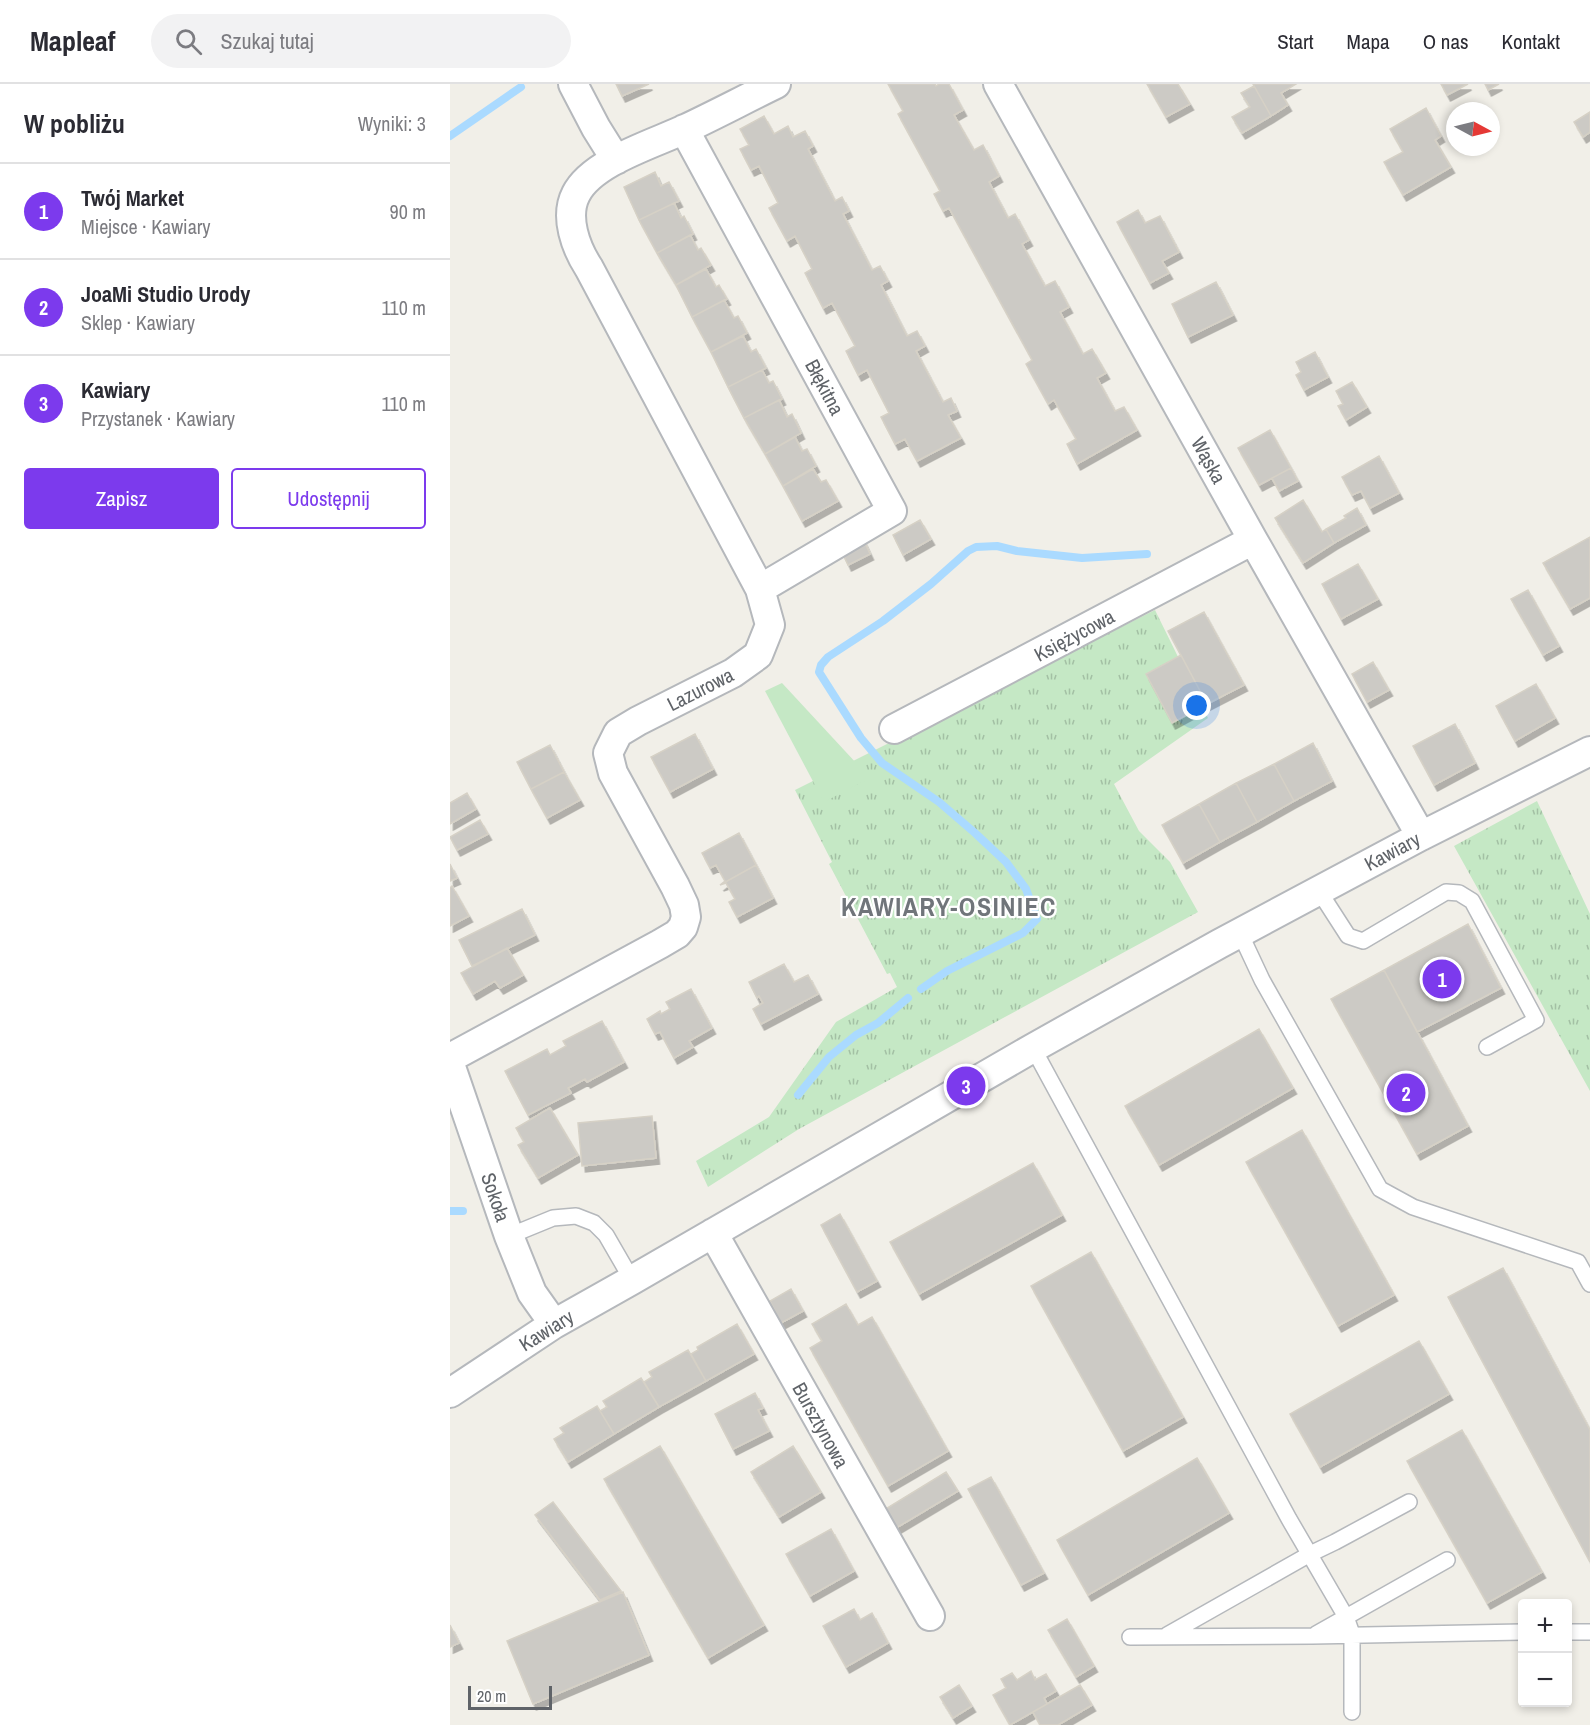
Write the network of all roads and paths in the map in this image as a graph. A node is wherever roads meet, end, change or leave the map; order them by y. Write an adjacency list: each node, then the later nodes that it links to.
1 (573, 84): 5 (street)
2 (776, 84): 4 (street)
3 (998, 84): 6 (street, Wąska)
4 (684, 129): 5 (street); 7 (street, Błękitna)
5 (616, 160): 7 (street, Lazurowa)
6 (1253, 540): 8 (street, Księżycowa); 10 (street, Wąska)
7 (760, 589): 15 (street, Lazurowa)
8 (894, 729)
9 (1590, 751): 10 (street, Kawiary)
10 (1421, 836): 11 (street, Kawiary)
11 (1319, 891): 12 (street, Kawiary); 13 (lane)
12 (1240, 933): 14 (street, Kawiary); 19 (lane)
13 (1487, 1047)
14 (1033, 1048): 17 (street, Kawiary); 25 (lane)
15 (450, 1058)
16 (450, 1064): 18 (street, Sokoła)
17 (713, 1233): 20 (street, Kawiary); 27 (street, Bursztynowa)
18 (509, 1236): 20 (lane); 22 (street, Sokoła)
19 (1584, 1259): 21 (lane)
20 (632, 1280): 22 (street, Kawiary)
21 (1590, 1284)
22 (554, 1324): 23 (street, Kawiary)
23 (450, 1393)
24 (1409, 1502): 25 (lane)
25 (1310, 1554): 28 (lane); 33 (lane)
26 (1447, 1560): 28 (lane)
27 (930, 1616)
28 (1346, 1617): 32 (lane); 34 (lane)
29 (1518, 1632): 32 (lane)
30 (1572, 1632): 31 (lane)
31 (1590, 1632)
32 (1352, 1634): 34 (lane); 36 (lane)
33 (1164, 1636): 34 (lane); 35 (lane)
34 (1312, 1636)
35 (1130, 1637)
36 (1352, 1712)

